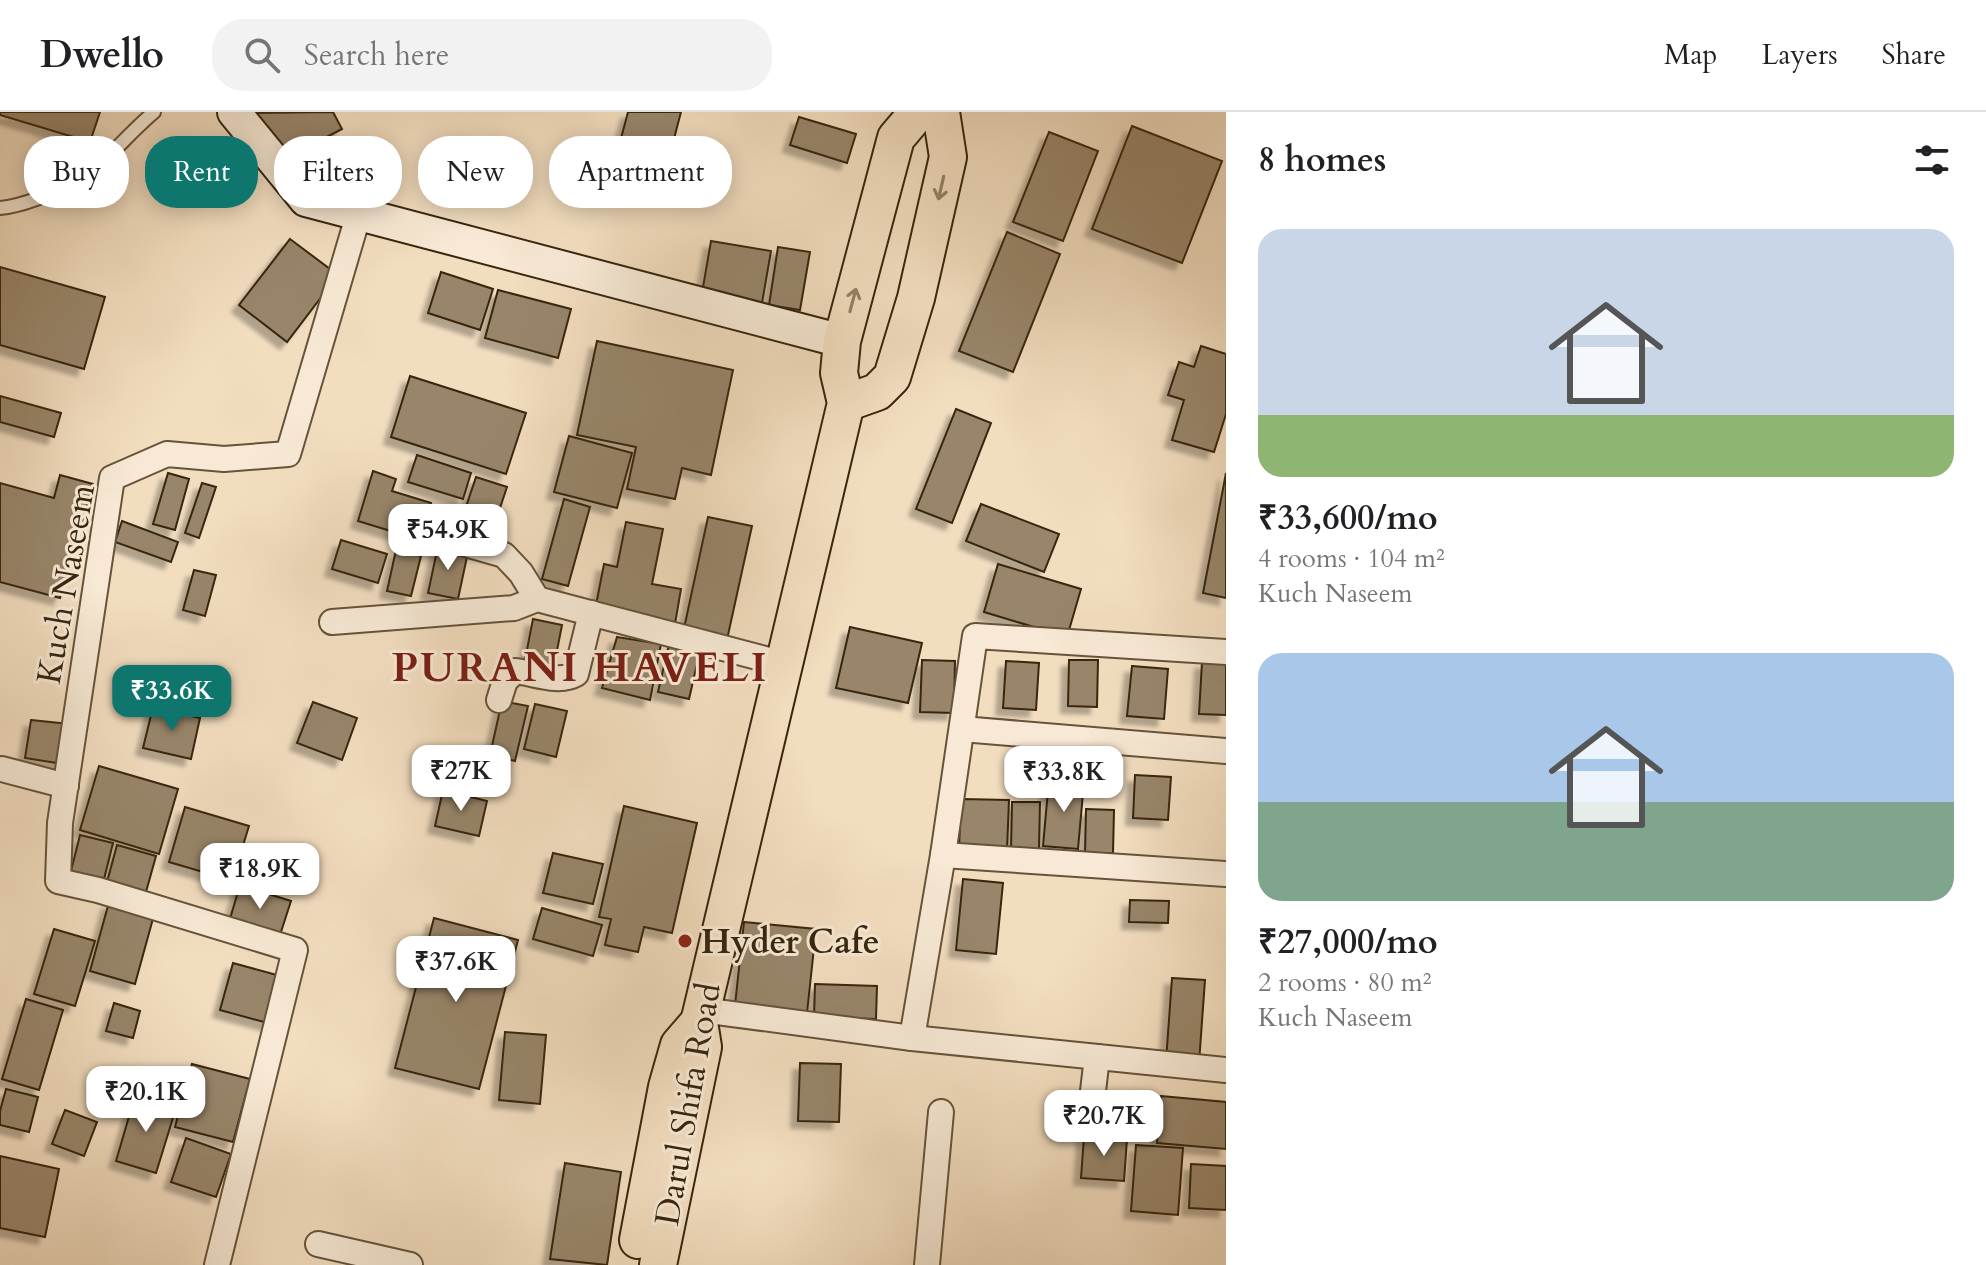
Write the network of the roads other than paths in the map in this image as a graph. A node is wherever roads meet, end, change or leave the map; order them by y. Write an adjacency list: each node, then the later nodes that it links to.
1 (154, 112): 5 (lane)
2 (234, 112): 6 (street)
3 (918, 112): 7 (main road, Darul Shifa Road, one-way to 3)
4 (941, 112): 8 (main road, one-way to 8)
5 (0, 208)
6 (359, 213): 7 (street); 19 (street, Kuch Naseem)
7 (842, 341): 8 (main road, Darul Shifa Road)
8 (846, 403): 14 (main road, Darul Shifa Road)
9 (427, 533): 10 (street)
10 (537, 599): 11 (street); 12 (street)
11 (591, 613): 14 (street); 15 (street)
12 (332, 622)
13 (1226, 652): 16 (street)
14 (784, 664): 22 (main road, Darul Shifa Road)
15 (499, 700)
16 (962, 729): 17 (street); 20 (street)
17 (1226, 751)
18 (2, 769): 19 (street)
19 (66, 786): 29 (street, Kuch Naseem)
20 (943, 855): 21 (street); 23 (street)
21 (1226, 874)
22 (701, 1016): 23 (street); 31 (main road); 32 (main road, Darul Shifa Road)
23 (912, 1038): 24 (street)
24 (1097, 1057): 25 (street); 27 (street)
25 (1226, 1070)
26 (941, 1112): 33 (street)
27 (1089, 1125)
28 (318, 1244): 30 (street)
29 (217, 1265)
30 (410, 1265)
31 (633, 1265)
32 (658, 1265)
33 (927, 1265)

